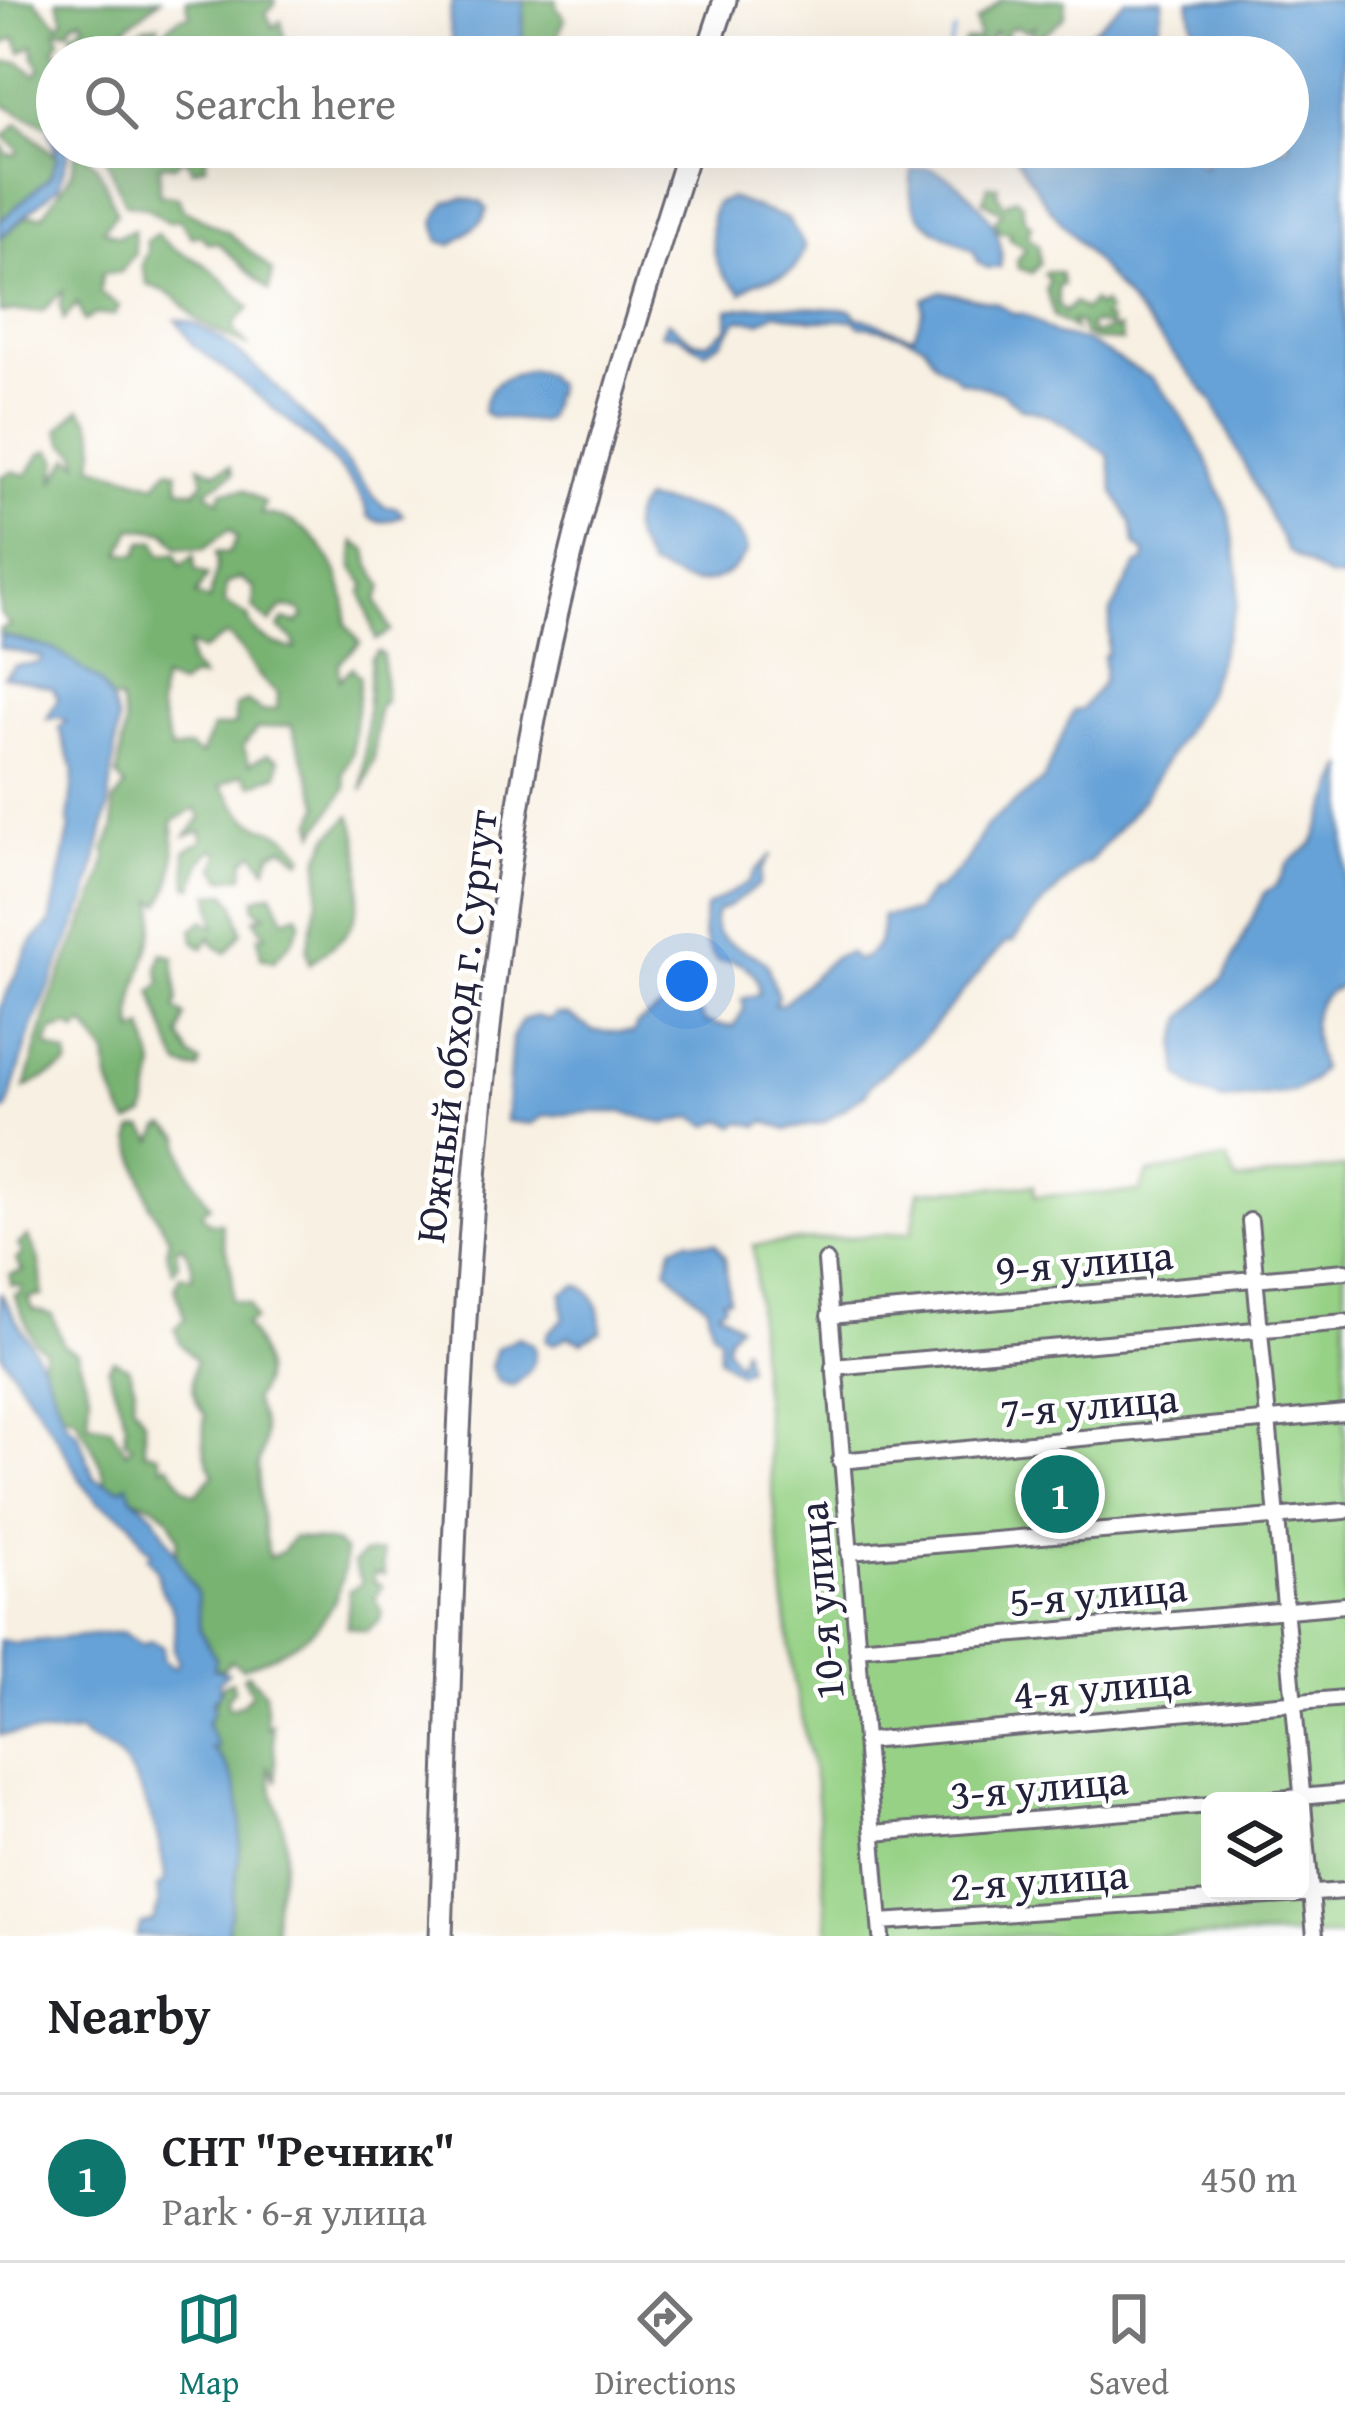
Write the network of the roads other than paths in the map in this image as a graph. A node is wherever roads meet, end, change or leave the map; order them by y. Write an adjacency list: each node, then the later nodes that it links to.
1 (725, 0): 3 (highway)
2 (740, 0): 4 (highway)
3 (713, 36)
4 (728, 36)
5 (668, 168): 36 (highway, Южный обход г. Сургут)
6 (684, 168): 37 (highway, Южный обход г. Сургут)
7 (1250, 1221): 10 (street)
8 (826, 1261): 11 (street, 10-я улица)
9 (1345, 1271): 10 (street, 9-я улица)
10 (1255, 1279): 11 (street, 9-я улица); 13 (street)
11 (830, 1316): 14 (street, 10-я улица)
12 (1345, 1322): 13 (street)
13 (1259, 1330): 14 (street); 16 (street)
14 (833, 1367): 17 (street, 10-я улица)
15 (1345, 1413): 16 (street, 7-я улица)
16 (1266, 1420): 17 (street, 7-я улица); 19 (street)
17 (840, 1461): 20 (street, 10-я улица)
18 (1345, 1511): 19 (street)
19 (1274, 1516): 20 (street); 22 (street)
20 (849, 1552): 23 (street, 10-я улица)
21 (1345, 1605): 22 (street, 5-я улица)
22 (1283, 1610): 23 (street, 5-я улица); 25 (street)
23 (857, 1648): 26 (street, 10-я улица)
24 (1345, 1698): 25 (street, 4-я улица)
25 (1291, 1702): 26 (street, 4-я улица); 27 (street)
26 (866, 1741): 31 (street, 10-я улица)
27 (1300, 1792)
28 (1345, 1793): 29 (street)
29 (1309, 1796)
30 (1201, 1806): 31 (street, 3-я улица)
31 (874, 1833): 35 (street, 10-я улица)
32 (1309, 1870): 34 (street)
33 (1345, 1892): 34 (street, 2-я улица)
34 (1312, 1895): 35 (street, 2-я улица); 38 (street)
35 (881, 1929)
36 (427, 1936)
37 (441, 1936)
38 (1315, 1936)

